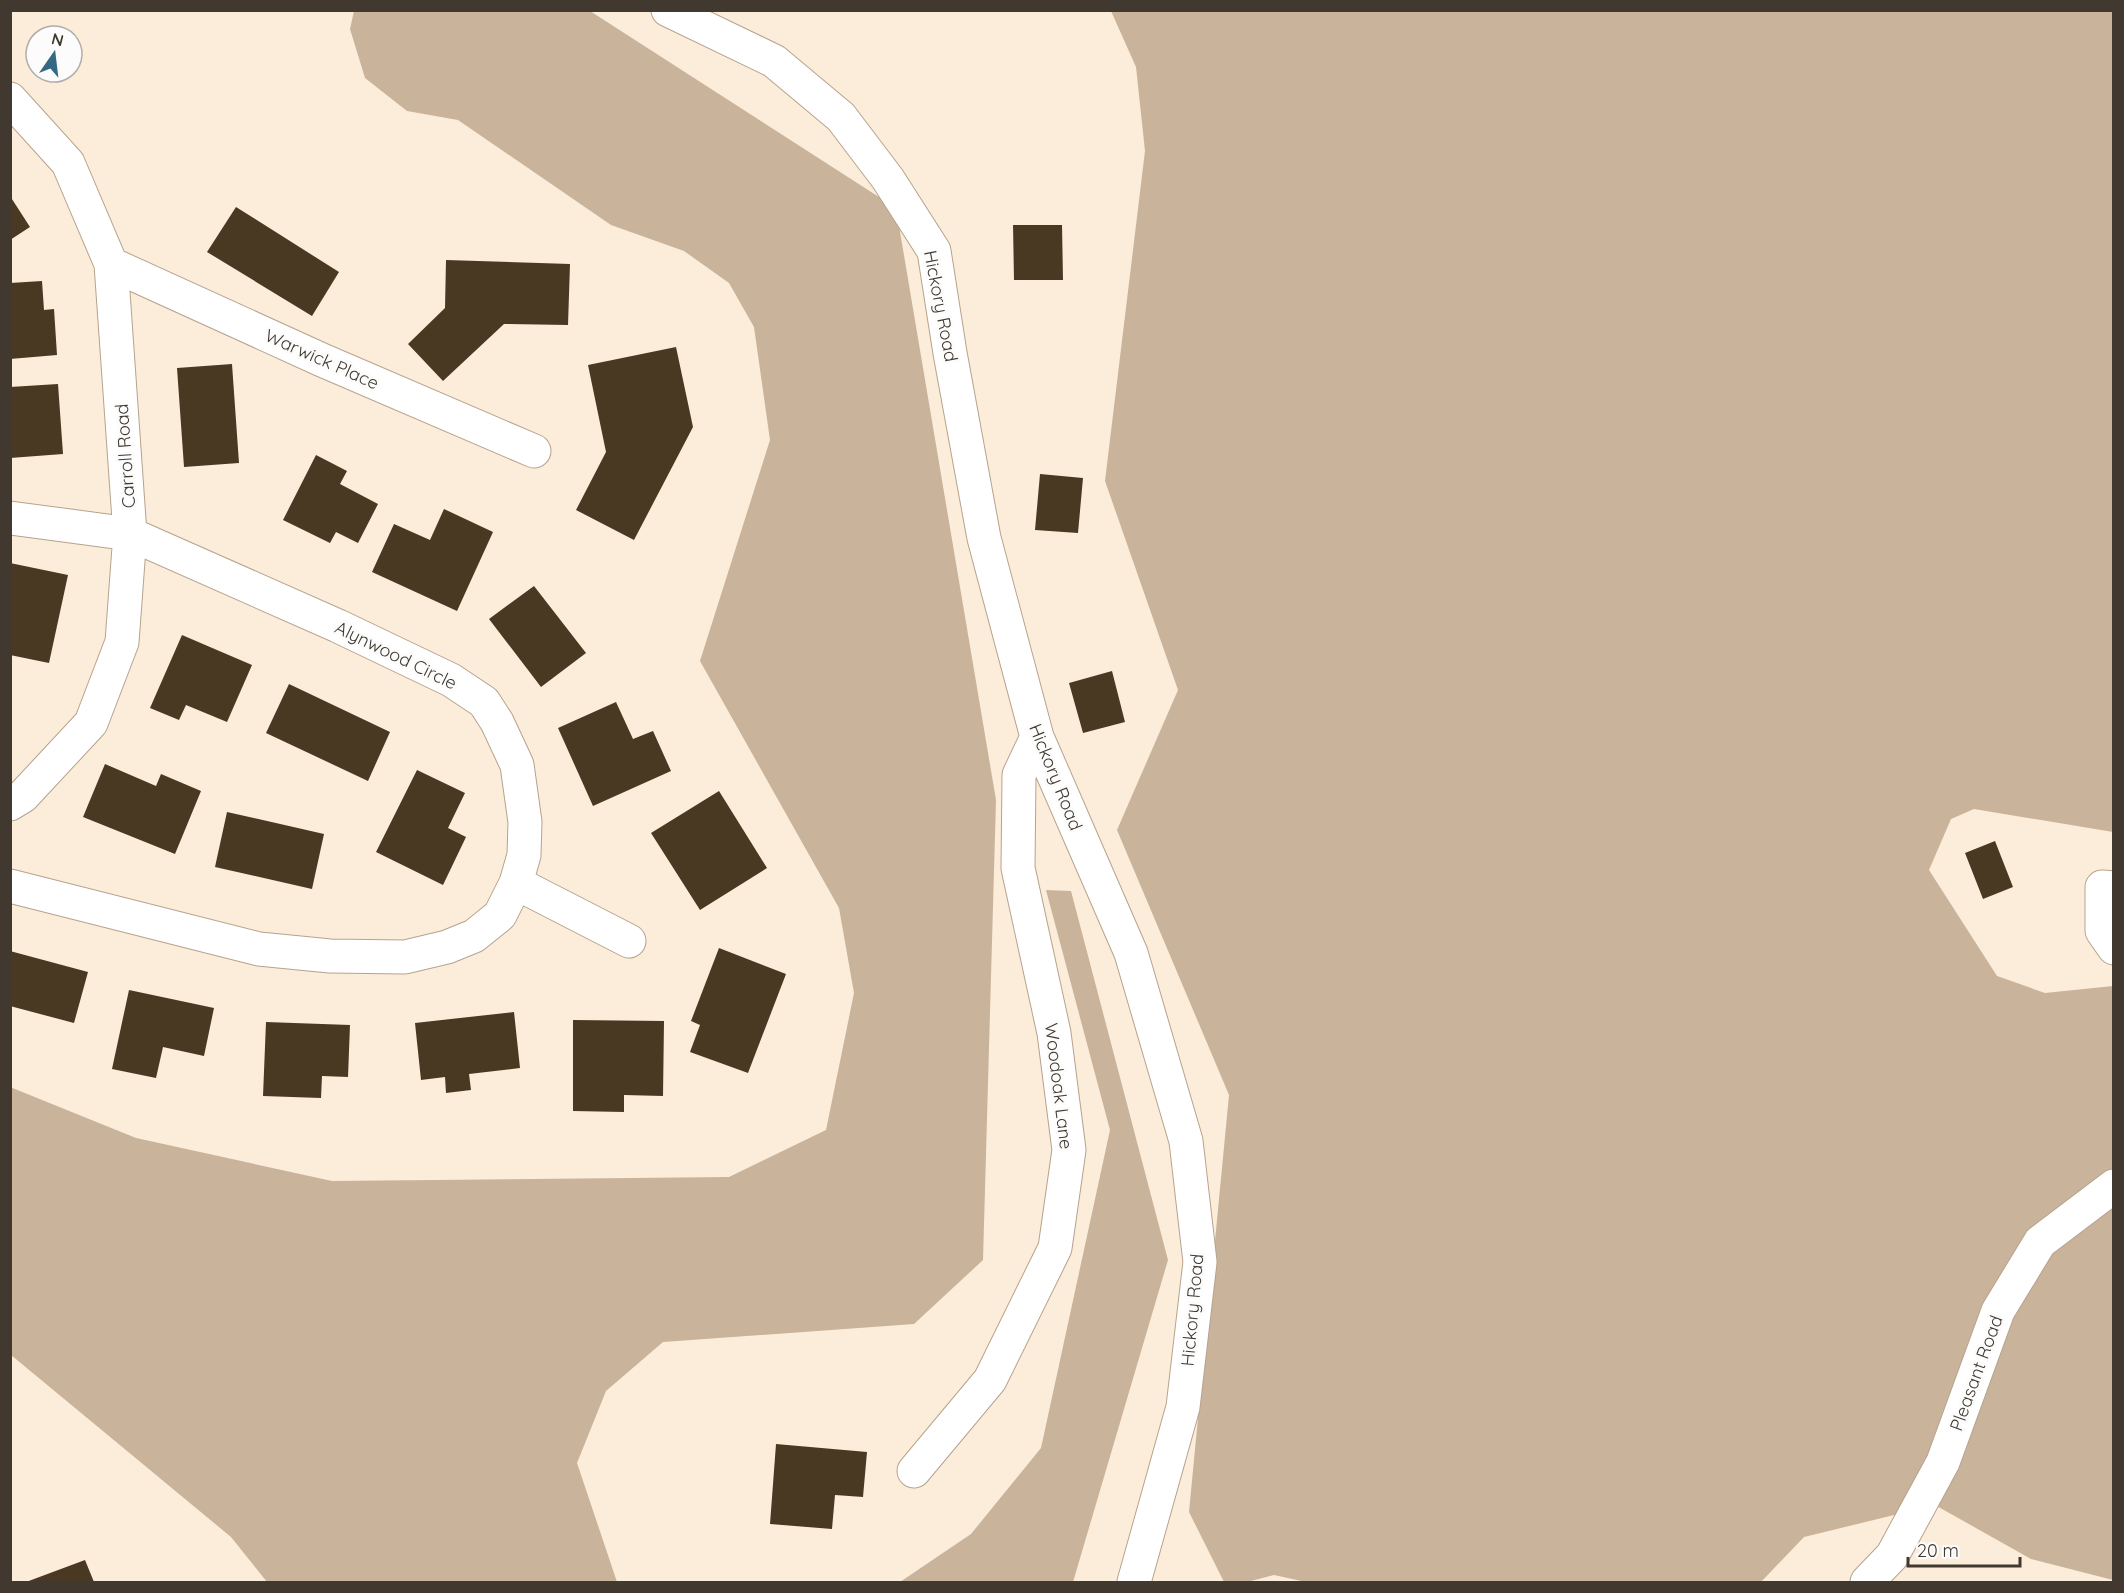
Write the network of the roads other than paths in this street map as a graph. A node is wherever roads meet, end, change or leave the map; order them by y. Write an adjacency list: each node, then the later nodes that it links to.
1 (668, 10): 7 (street, Hickory Road)
2 (10, 99): 3 (street, Carroll Road)
3 (111, 264): 4 (street, Warwick Place); 6 (street, Carroll Road)
4 (534, 451)
5 (10, 518): 6 (street, Alynwood Circle)
6 (130, 534): 8 (street, Carroll Road); 9 (street, Alynwood Circle)
7 (1037, 737): 15 (street, Woodoak Lane); 16 (street, Hickory Road)
8 (10, 804)
9 (516, 883): 10 (street, Alynwood Circle); 12 (street)
10 (10, 886)
11 (2108, 888): 13 (street)
12 (629, 941)
13 (2114, 948)
14 (2114, 1186): 17 (street, Pleasant Road)
15 (914, 1472)
16 (1134, 1582)
17 (1867, 1582)

